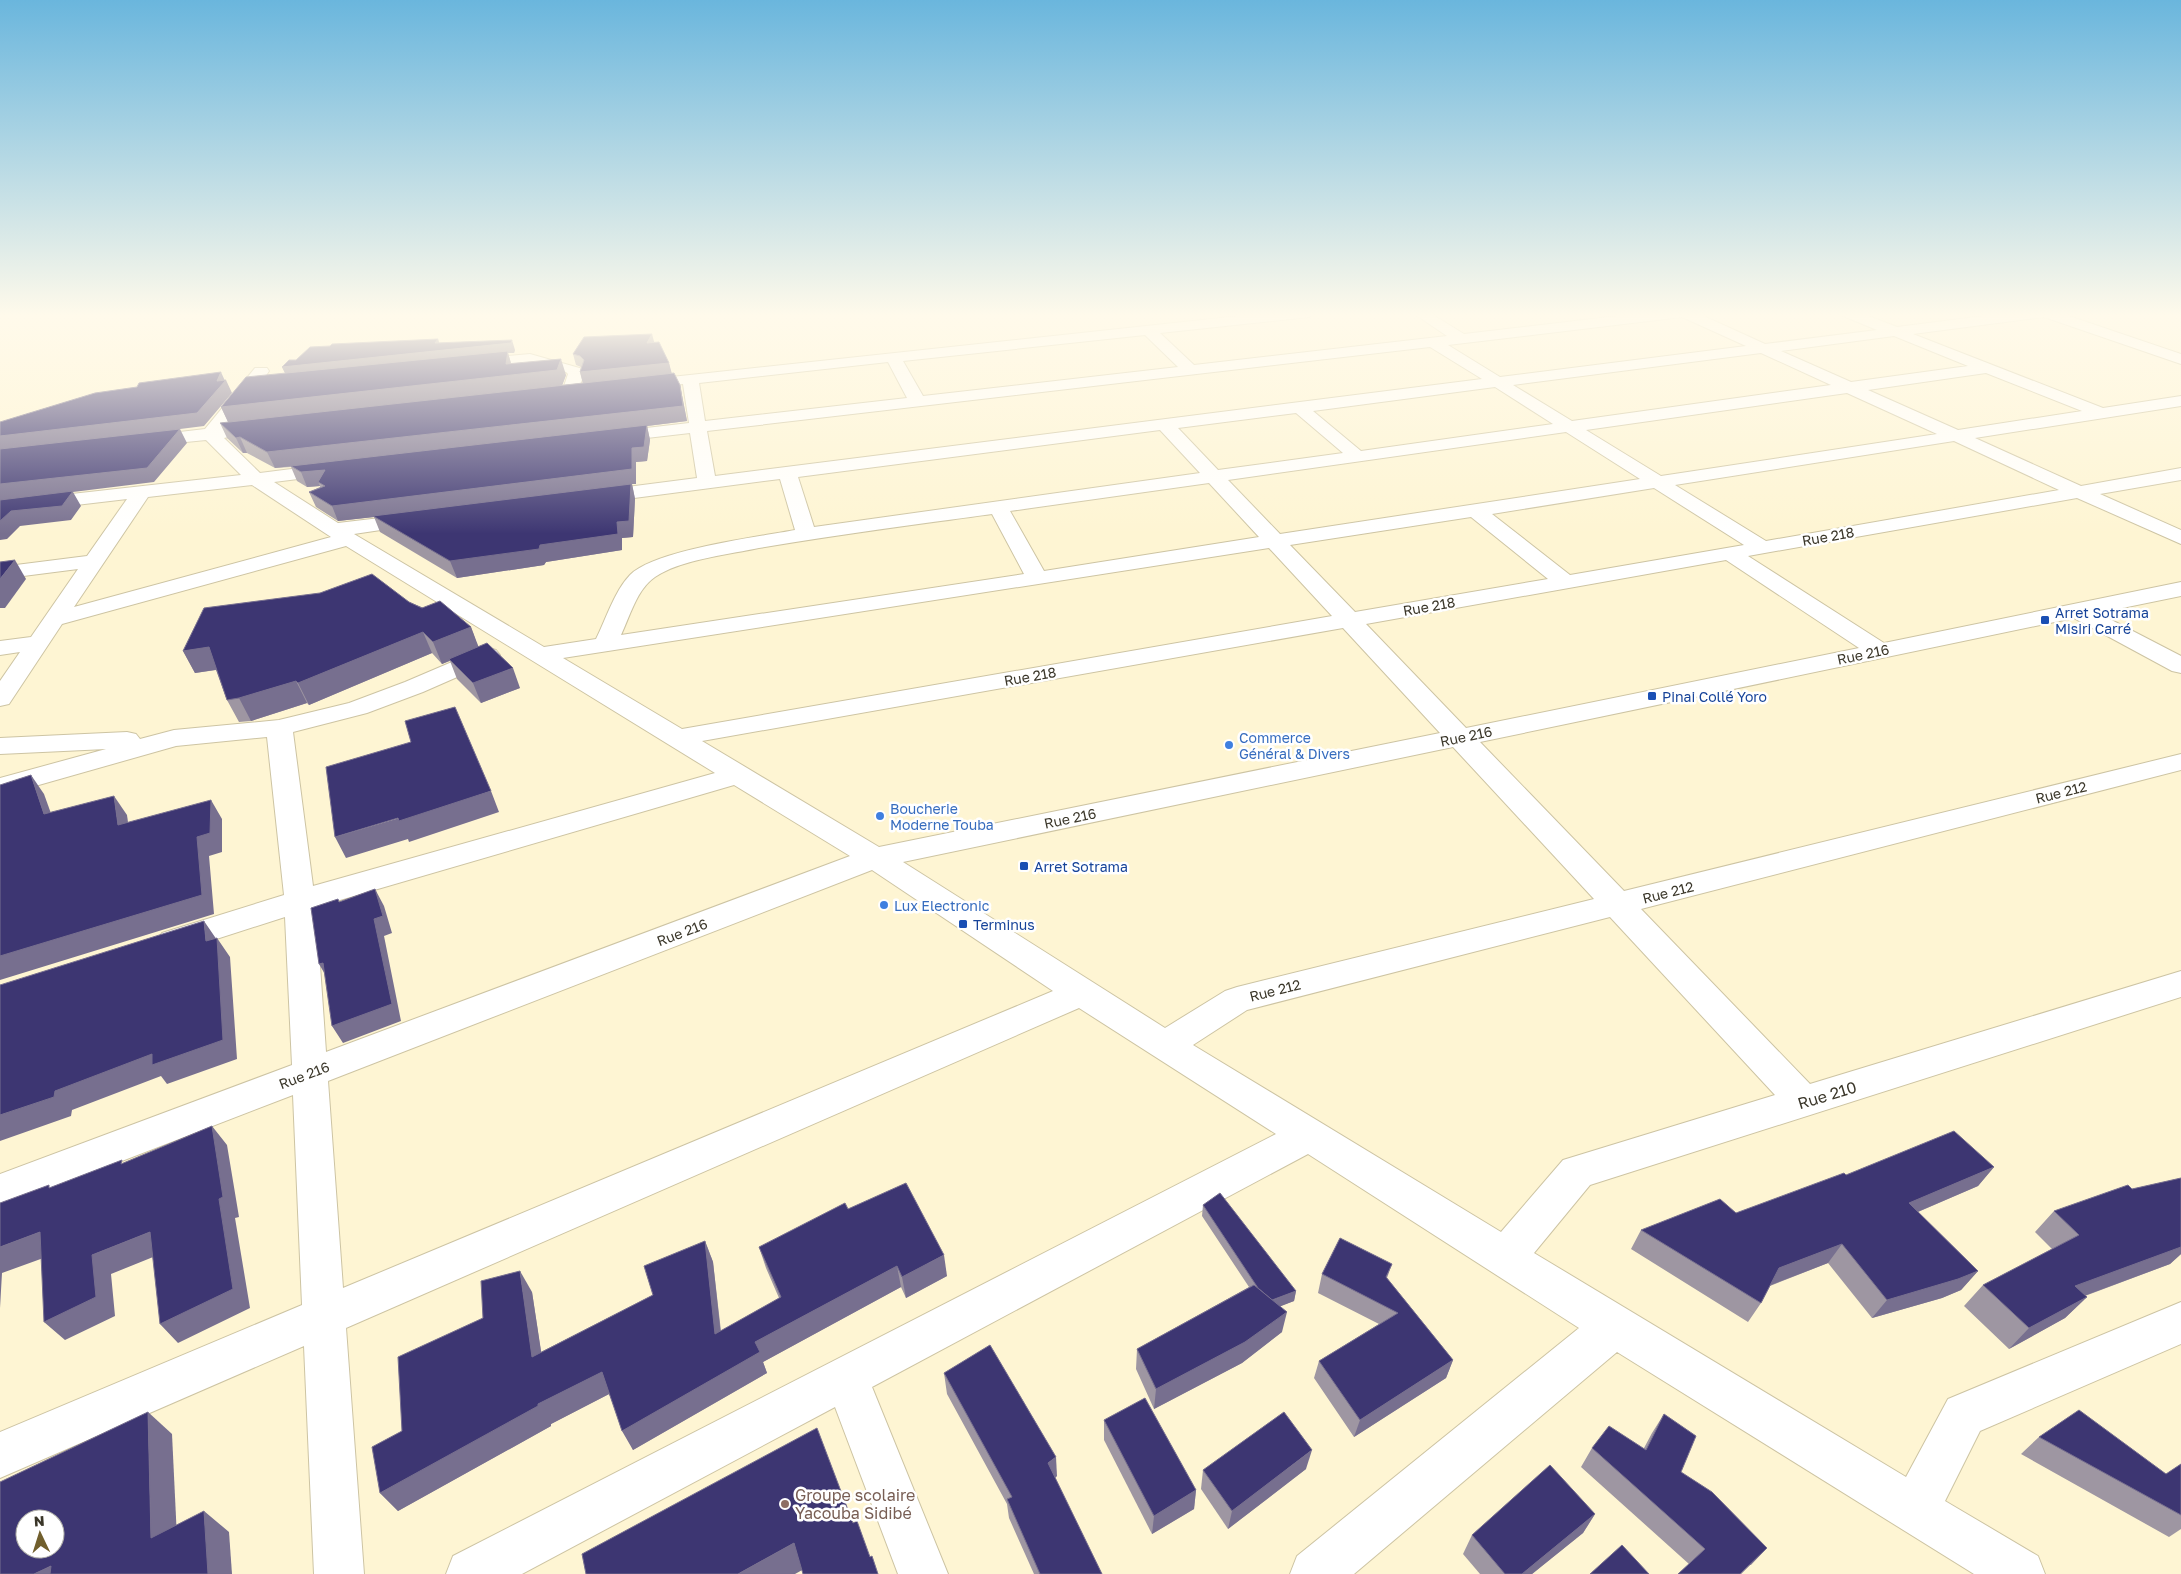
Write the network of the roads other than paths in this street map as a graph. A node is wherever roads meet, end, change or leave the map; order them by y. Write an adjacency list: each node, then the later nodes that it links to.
1 (249, 386): 23 (street)
2 (572, 386): 13 (street)
3 (691, 386): 20 (street)
4 (910, 386): 16 (street)
5 (1051, 386): 16 (street)
6 (1471, 386): 17 (street)
7 (1504, 386): 21 (street)
8 (1846, 386): 11 (street)
9 (1860, 386): 11 (street)
10 (2035, 386): 18 (street)
11 (1849, 388): 21 (street); 24 (street)
12 (588, 390): 13 (street)
13 (570, 392): 14 (street)
14 (551, 394)
15 (2181, 401): 18 (street)
16 (918, 402): 20 (street)
17 (1300, 408): 19 (street); 27 (street)
18 (2102, 413): 24 (street)
19 (1165, 425): 29 (street); 31 (street)
20 (698, 427): 25 (street); 34 (street)
21 (1569, 427): 27 (street); 33 (street)
22 (239, 430): 23 (street)
23 (210, 434): 26 (street); 32 (street)
24 (1956, 436): 33 (street); 36 (street)
25 (600, 438)
26 (134, 442)
27 (1358, 457): 31 (street)
28 (344, 468): 32 (street)
29 (788, 473): 34 (street); 43 (street)
30 (2181, 474): 36 (street, Rue 218)
31 (1215, 477): 38 (street); 45 (street)
32 (255, 478): 35 (street); 42 (street)
33 (1658, 482): 40 (street); 46 (street)
34 (707, 483): 37 (street)
35 (142, 492): 39 (street); 48 (street)
36 (2080, 492): 44 (street); 46 (street, Rue 218)
37 (579, 499)
38 (998, 507): 43 (street); 50 (street)
39 (0, 508)
40 (1476, 511): 45 (street); 51 (street)
41 (432, 518): 42 (street)
42 (341, 534): 54 (street); 56 (street)
43 (806, 534): 58 (street)
44 (2181, 538)
45 (1276, 542): 50 (street); 55 (street)
46 (1762, 548): 47 (street, Rue 218)
47 (1729, 553): 51 (street, Rue 218); 60 (street)
48 (94, 561): 49 (street); 54 (street)
49 (0, 573)
50 (1038, 579): 58 (street)
51 (1566, 582): 55 (street, Rue 218)
52 (2181, 589): 53 (street, Rue 216)
53 (2076, 610): 60 (street, Rue 216); 62 (street)
54 (56, 618): 57 (street)
55 (1350, 620): 66 (street, Rue 218); 67 (street)
56 (518, 642): 61 (street); 64 (street)
57 (38, 643): 59 (street); 63 (street)
58 (604, 645): 61 (street)
59 (0, 648)
60 (1880, 651): 67 (street, Rue 216)
61 (540, 655): 66 (street)
62 (2181, 666)
63 (0, 699)
64 (279, 728): 65 (street); 73 (street)
65 (174, 738): 68 (street); 71 (street)
66 (677, 738): 70 (street)
67 (1460, 738): 72 (street, Rue 216); 74 (street)
68 (0, 746)
69 (2181, 762): 74 (street, Rue 212)
70 (738, 775): 72 (street); 73 (street)
71 (0, 787)
72 (875, 858): 77 (street); 79 (street, Rue 216)
73 (300, 901): 75 (street); 79 (street)
74 (1618, 904): 78 (street, Rue 212); 80 (street)
75 (150, 948)
76 (2181, 984): 80 (street, Rue 210)
77 (1081, 993): 78 (street); 84 (street)
78 (1166, 1045): 81 (street)
79 (310, 1073): 82 (street, Rue 216); 84 (street)
80 (1804, 1102): 83 (street, Rue 210)
81 (1310, 1135): 83 (street); 87 (street)
82 (0, 1191)
83 (1506, 1256): 86 (street)
84 (325, 1316): 88 (street); 90 (street)
85 (2181, 1323): 89 (street)
86 (1615, 1326): 89 (street); 93 (street)
87 (846, 1378): 91 (street); 92 (street)
88 (0, 1455)
89 (1915, 1509): 94 (street)
90 (339, 1574)
91 (471, 1574)
92 (923, 1574)
93 (1315, 1574)
94 (2020, 1574)

